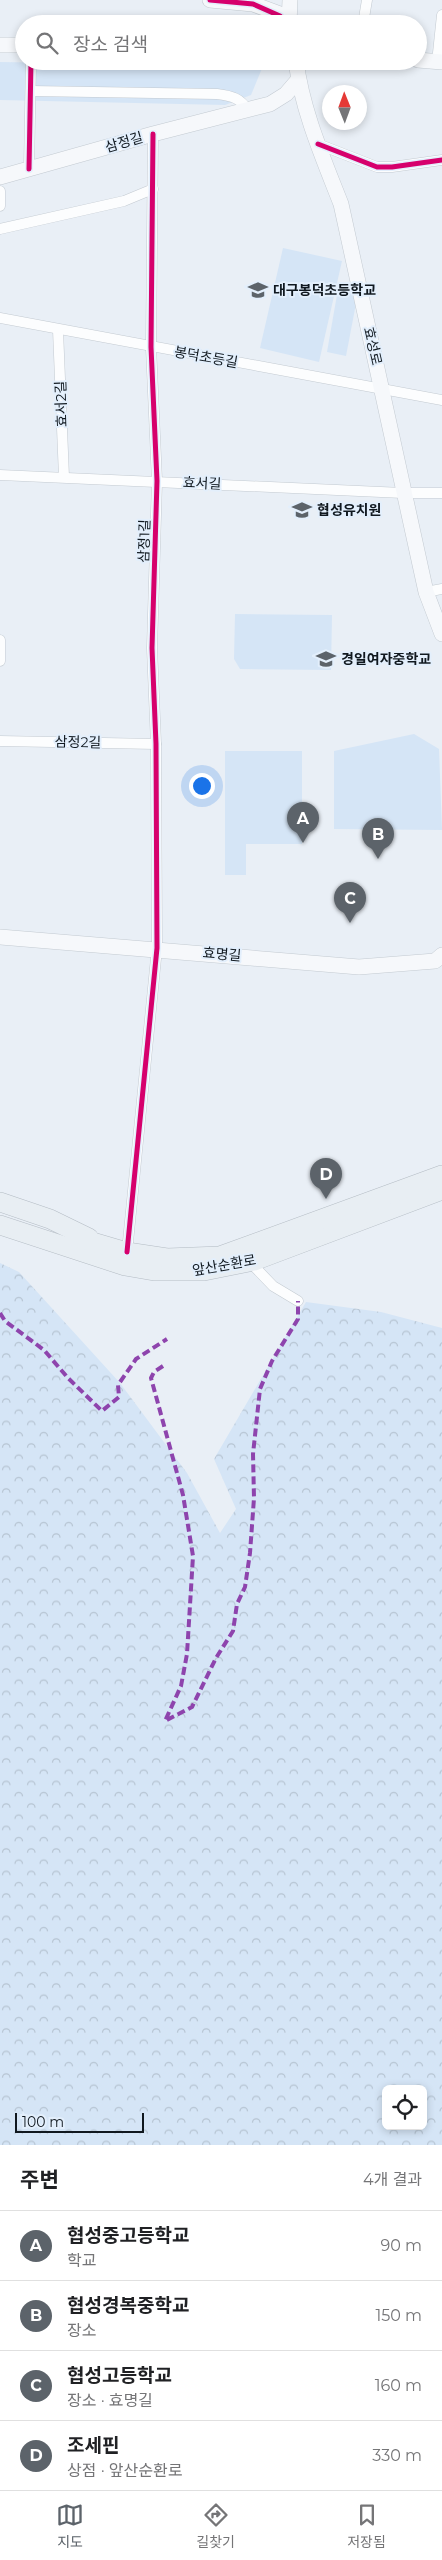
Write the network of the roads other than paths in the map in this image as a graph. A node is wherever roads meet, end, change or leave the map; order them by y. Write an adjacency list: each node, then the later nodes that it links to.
1 (210, 0): 4 (street)
2 (290, 0): 5 (street)
3 (366, 0): 6 (street)
4 (274, 15)
5 (286, 15)
6 (364, 15)
7 (442, 16): 11 (street)
8 (0, 45): 9 (street)
9 (15, 45)
10 (427, 61): 11 (street)
11 (440, 62)
12 (31, 70): 15 (street)
13 (297, 70): 14 (street, 효성로)
14 (298, 80): 16 (street, 삼정길); 18 (street, 효성로)
15 (31, 91): 16 (street); 20 (street)
16 (248, 111): 17 (street, 삼정길)
17 (153, 134): 20 (street, 삼정길); 22 (street, 삼정1길)
18 (318, 144): 19 (street); 29 (street, 효성로)
19 (442, 160)
20 (29, 169): 21 (street, 삼정길)
21 (0, 177)
22 (153, 189): 25 (street); 28 (street, 삼정1길)
23 (0, 191): 24 (street)
24 (0, 206)
25 (0, 229)
26 (0, 318): 27 (street, 봉덕초등길)
27 (58, 330): 28 (street, 봉덕초등길); 32 (street, 효서2길)
28 (151, 347): 29 (street, 봉덕초등길); 33 (street, 삼정1길)
29 (383, 389): 30 (street, 봉덕초등길); 35 (street, 효성로)
30 (442, 400)
31 (0, 475): 32 (street, 효서길)
32 (64, 477): 33 (street, 효서길)
33 (157, 480): 35 (street, 효서길); 42 (street, 삼정1길)
34 (442, 492): 35 (street, 효서길)
35 (403, 493): 37 (street, 효성로)
36 (442, 589): 37 (street)
37 (426, 592): 38 (street, 효성로)
38 (442, 634)
39 (0, 640): 40 (street)
40 (0, 662)
41 (0, 741): 42 (street, 삼정2길)
42 (156, 744): 44 (street, 삼정1길)
43 (0, 937): 44 (street, 효명길)
44 (157, 948): 45 (street, 효명길); 52 (street, 삼정1길)
45 (442, 955)
46 (442, 1175): 52 (highway, 앞산순환로)
47 (442, 1190): 54 (highway, 앞산순환로)
48 (0, 1202): 53 (highway)
49 (0, 1212): 53 (highway, 앞산순환로)
50 (0, 1225): 53 (highway, 앞산순환로)
51 (0, 1231): 53 (highway)
52 (127, 1252): 53 (highway, 앞산순환로)
53 (106, 1253): 54 (highway, 앞산순환로)
54 (250, 1262): 55 (street)
55 (298, 1301)

